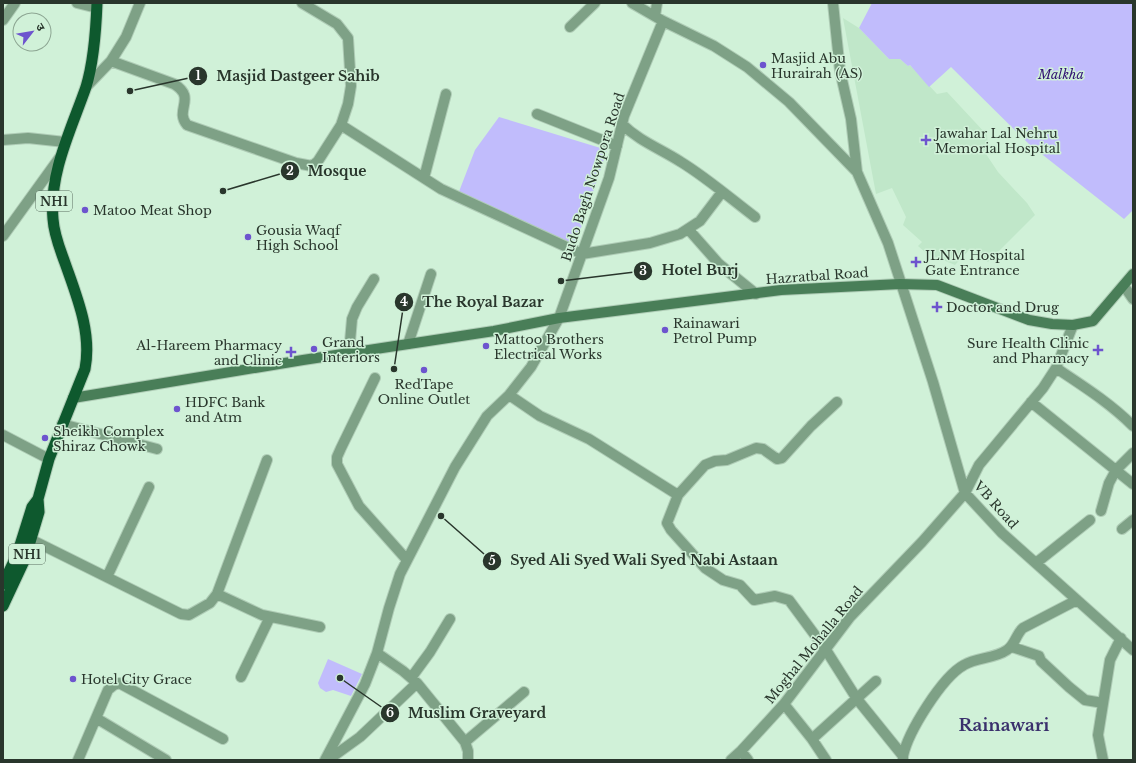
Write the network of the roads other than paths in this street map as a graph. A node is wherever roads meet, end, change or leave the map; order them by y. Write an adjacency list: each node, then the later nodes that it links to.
1 (15, 3): 11 (street)
2 (77, 3): 9 (street)
3 (140, 3): 14 (street)
4 (302, 3): 19 (street)
5 (594, 3): 13 (street)
6 (632, 3): 10 (street)
7 (657, 3): 10 (street)
8 (832, 3): 24 (street)
9 (97, 5): 15 (highway, NH1)
10 (655, 16): 12 (street)
11 (3, 20)
12 (664, 22): 18 (street, Budo Bagh Nowpora Road); 24 (street)
13 (570, 27)
14 (111, 61): 15 (street); 19 (street)
15 (86, 87): 21 (highway, NH1)
16 (446, 94): 25 (street)
17 (537, 114): 22 (street)
18 (622, 124): 22 (street, Budo Bagh Nowpora Road); 26 (street)
19 (341, 125): 25 (street)
20 (3, 140): 21 (street)
21 (64, 142): 23 (highway, NH1)
22 (617, 146): 30 (street, Budo Bagh Nowpora Road)
23 (62, 155): 29 (street); 45 (highway, NH1)
24 (857, 172): 34 (street, VB Road)
25 (424, 178): 30 (street)
26 (722, 192): 27 (street); 28 (street)
27 (755, 217)
28 (689, 230): 30 (street); 36 (street)
29 (3, 236)
30 (582, 254): 38 (street, Budo Bagh Nowpora Road)
31 (431, 274): 40 (street)
32 (1133, 274): 35 (main road, Hazratbal Road)
33 (374, 279): 41 (street)
34 (900, 284): 36 (main road, Hazratbal Road); 39 (main road, Hazratbal Road); 58 (street, VB Road)
35 (1124, 286): 37 (street); 39 (main road, Hazratbal Road)
36 (756, 294): 38 (main road, Hazratbal Road)
37 (1133, 299)
38 (559, 318): 40 (main road, Hazratbal Road); 44 (street, Budo Bagh Nowpora Road)
39 (1073, 324): 42 (street, Moghal Mohalla Road)
40 (408, 344): 41 (main road, Hazratbal Road)
41 (349, 353): 45 (main road, Hazratbal Road)
42 (1056, 368): 47 (street, Moghal Mohalla Road); 49 (street)
43 (376, 378): 66 (street)
44 (509, 395): 59 (street); 66 (street, Budo Bagh Nowpora Road)
45 (74, 398): 48 (highway, NH1)
46 (837, 402): 59 (street)
47 (1031, 402): 55 (street); 58 (street, Moghal Mohalla Road)
48 (62, 424): 51 (street); 53 (highway, NH1)
49 (1133, 426)
50 (3, 435): 53 (street)
51 (157, 449)
52 (1133, 453): 55 (street)
53 (49, 459): 60 (highway, NH1)
54 (267, 460): 70 (street)
55 (1116, 470): 56 (street); 61 (street)
56 (1133, 484)
57 (149, 487): 68 (street)
58 (965, 493): 67 (street, VB Road); 78 (street, Moghal Mohalla Road)
59 (678, 495): 78 (street)
60 (38, 499): 65 (highway, NH1); 69 (highway, NH1)
61 (1101, 511)
62 (1090, 520): 67 (street)
63 (1133, 520): 64 (street)
64 (1122, 529)
65 (32, 540): 68 (street); 72 (highway, NH1)
66 (407, 560): 80 (street, Budo Bagh Nowpora Road)
67 (1036, 563): 71 (street, VB Road)
68 (107, 577): 70 (street)
69 (3, 584)
70 (217, 594): 73 (street)
71 (1077, 600): 76 (street, VB Road); 77 (street)
72 (3, 606)
73 (270, 617): 75 (street); 81 (street)
74 (450, 619): 82 (street)
75 (320, 627)
76 (1121, 638): 79 (street, VB Road); 86 (street)
77 (1012, 646): 86 (street); 93 (street)
78 (826, 650): 85 (street); 87 (street, Moghal Mohalla Road)
79 (1133, 650)
80 (377, 653): 82 (street); 96 (street, Budo Bagh Nowpora Road)
81 (241, 677)
82 (414, 680): 91 (street); 96 (street)
83 (876, 681): 85 (street)
84 (524, 692): 91 (street)
85 (856, 699): 90 (street); 93 (street)
86 (1103, 703): 101 (street)
87 (784, 704): 90 (street); 92 (street, Moghal Mohalla Road)
88 (96, 718): 89 (street); 94 (street); 95 (street)
89 (222, 739)
90 (812, 739): 100 (street)
91 (465, 742): 97 (street)
92 (741, 751): 98 (street, Moghal Mohalla Road); 99 (street)
93 (903, 758)
94 (78, 760)
95 (166, 760)
96 (326, 760)
97 (468, 760)
98 (731, 760)
99 (748, 760)
100 (826, 760)
101 (1103, 760)

